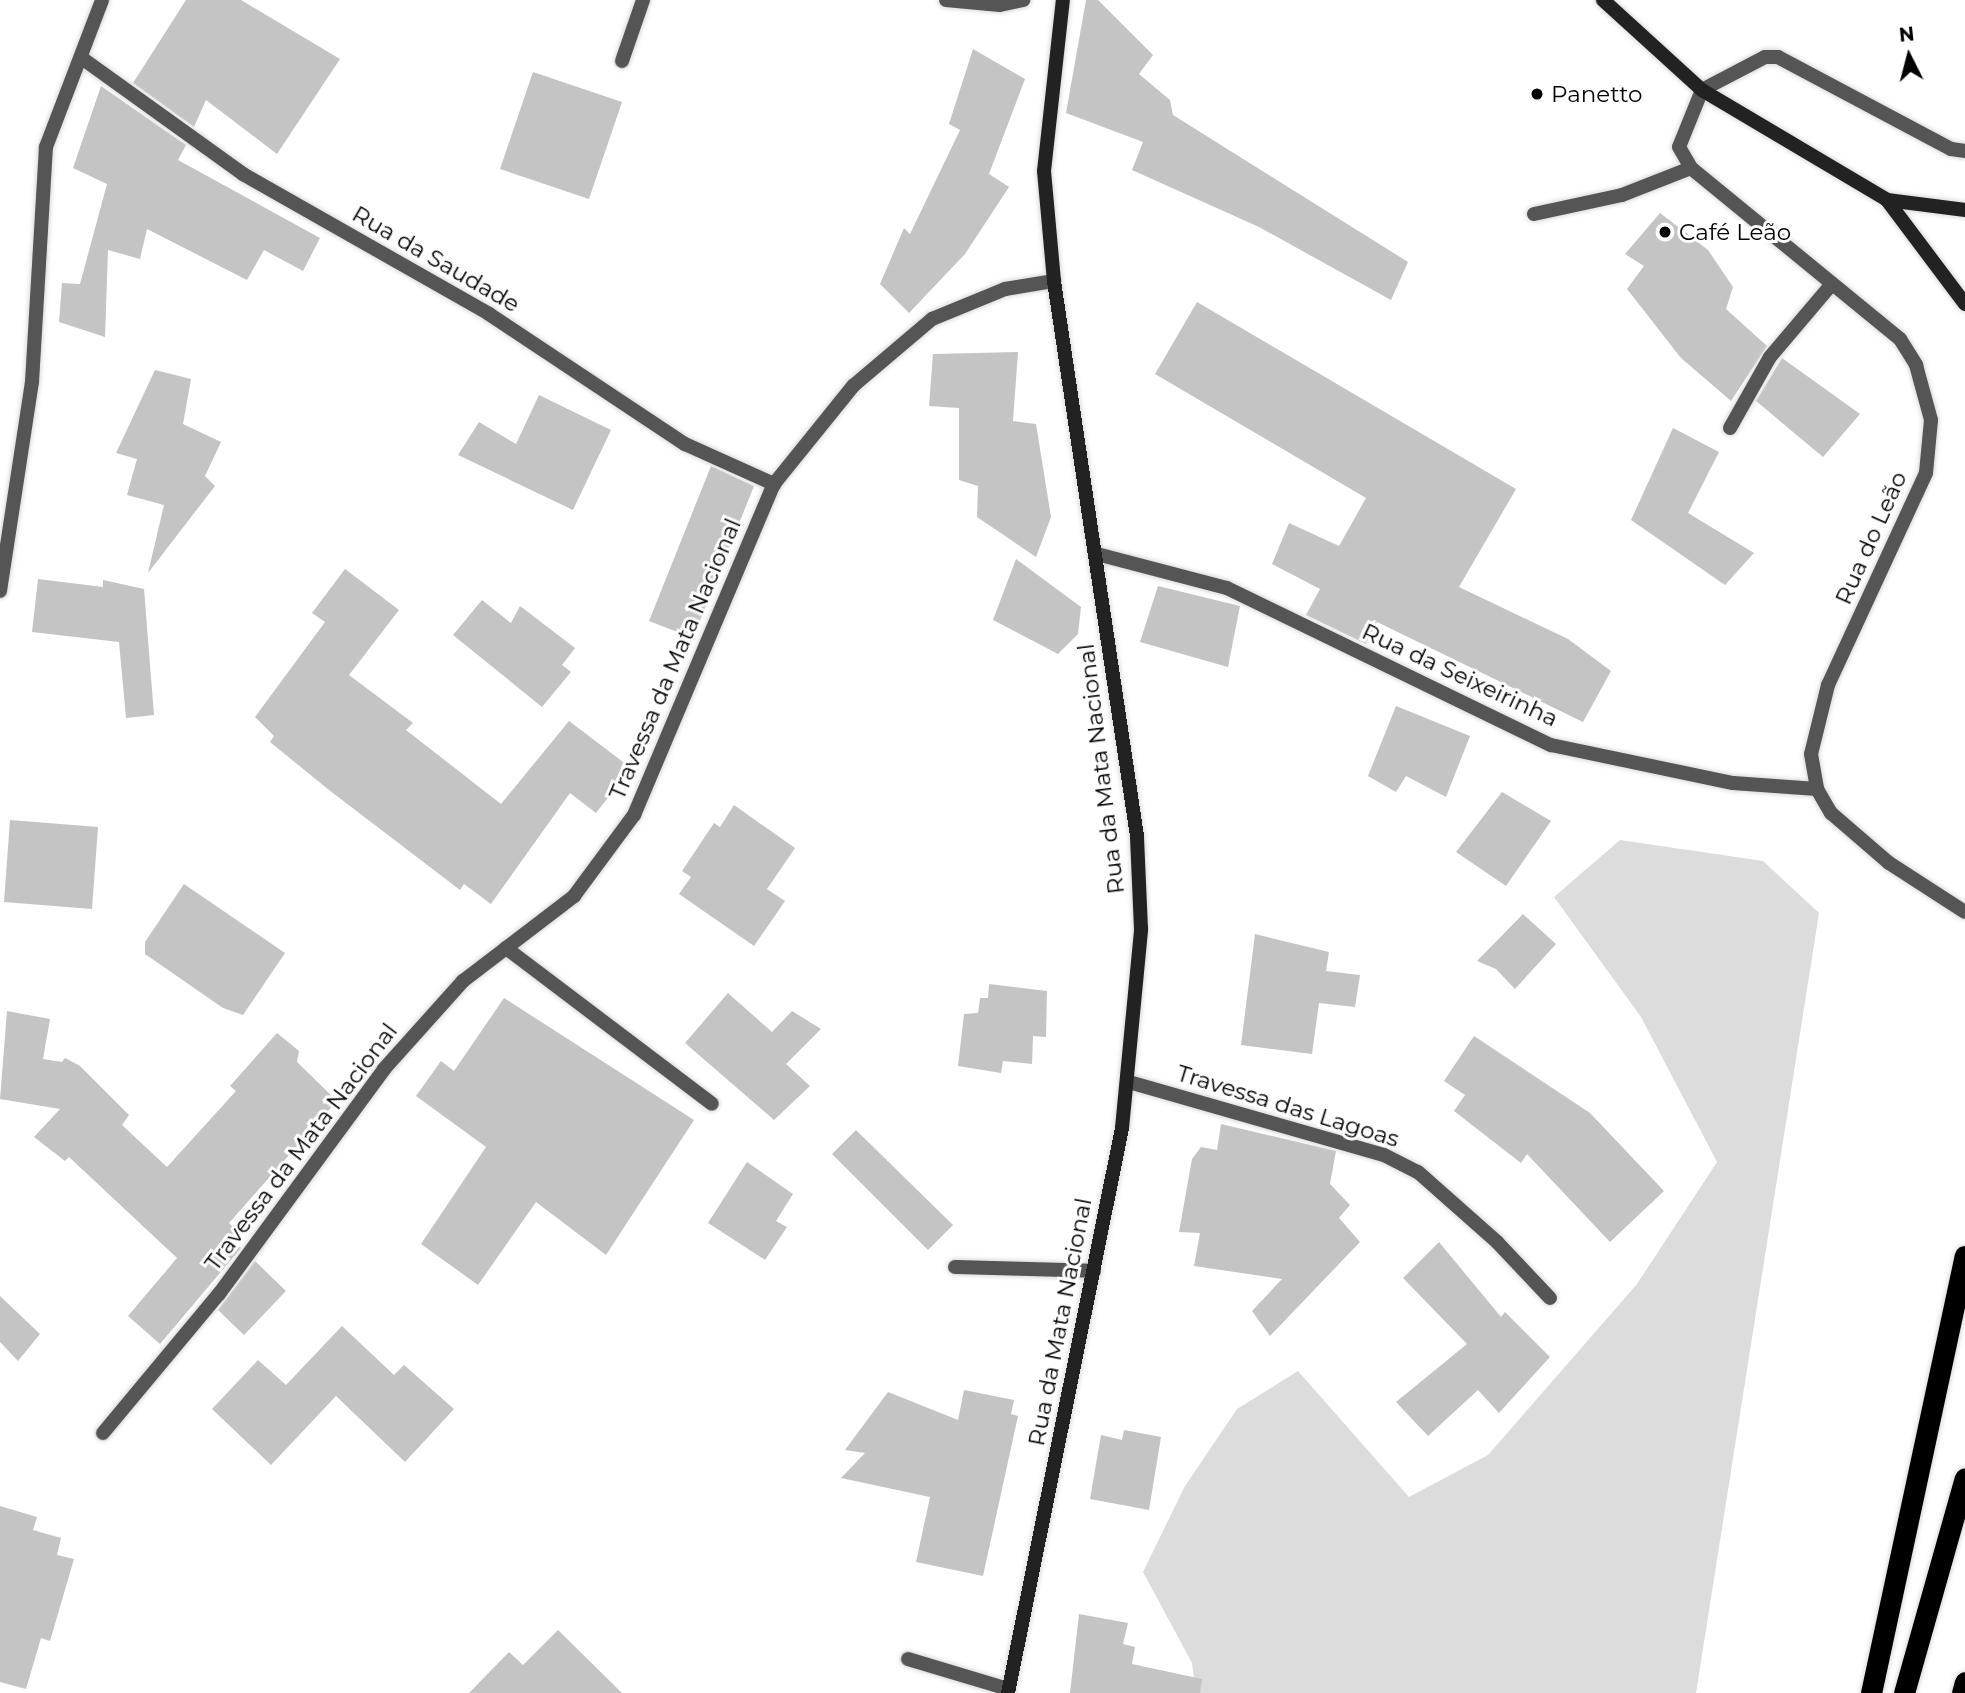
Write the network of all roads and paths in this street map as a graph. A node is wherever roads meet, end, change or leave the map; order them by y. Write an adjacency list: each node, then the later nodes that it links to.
1 (102, 0): 7 (street)
2 (643, 0): 8 (street)
3 (946, 0): 4 (street)
4 (1023, 0)
5 (1063, 0): 15 (street, Rua da Mata Nacional)
6 (1604, 0): 9 (street)
7 (83, 59): 19 (street, Rua da Saudade); 21 (street)
8 (622, 61)
9 (1702, 90): 10 (street); 11 (street); 12 (street)
10 (1965, 151)
11 (1691, 167): 14 (street); 16 (street, Rua do Leão)
12 (1887, 200): 13 (street); 17 (street)
13 (1965, 211)
14 (1534, 214)
15 (1054, 281): 19 (street, Travessa da Mata Nacional); 20 (street, Rua da Mata Nacional)
16 (1832, 284): 18 (street); 22 (street, Rua do Leão)
17 (1965, 304)
18 (1730, 428)
19 (775, 484): 24 (street, Travessa da Mata Nacional)
20 (1097, 554): 22 (street, Rua da Seixeirinha); 25 (street, Rua da Mata Nacional)
21 (0, 590)
22 (1816, 789): 23 (street, Rua do Leão)
23 (1965, 912)
24 (506, 948): 26 (street); 31 (street, Travessa da Mata Nacional)
25 (1129, 1082): 29 (street, Rua da Mata Nacional); 30 (street, Travessa das Lagoas)
26 (712, 1104)
27 (1965, 1256): 36 (highway)
28 (955, 1267): 29 (street)
29 (1094, 1271): 35 (street, Rua da Mata Nacional)
30 (1550, 1298)
31 (103, 1433)
32 (1965, 1478): 37 (highway)
33 (908, 1659): 35 (street)
34 (1965, 1682): 38 (highway)
35 (1008, 1691)
36 (1871, 1693)
37 (1904, 1693)
38 (1962, 1693)

